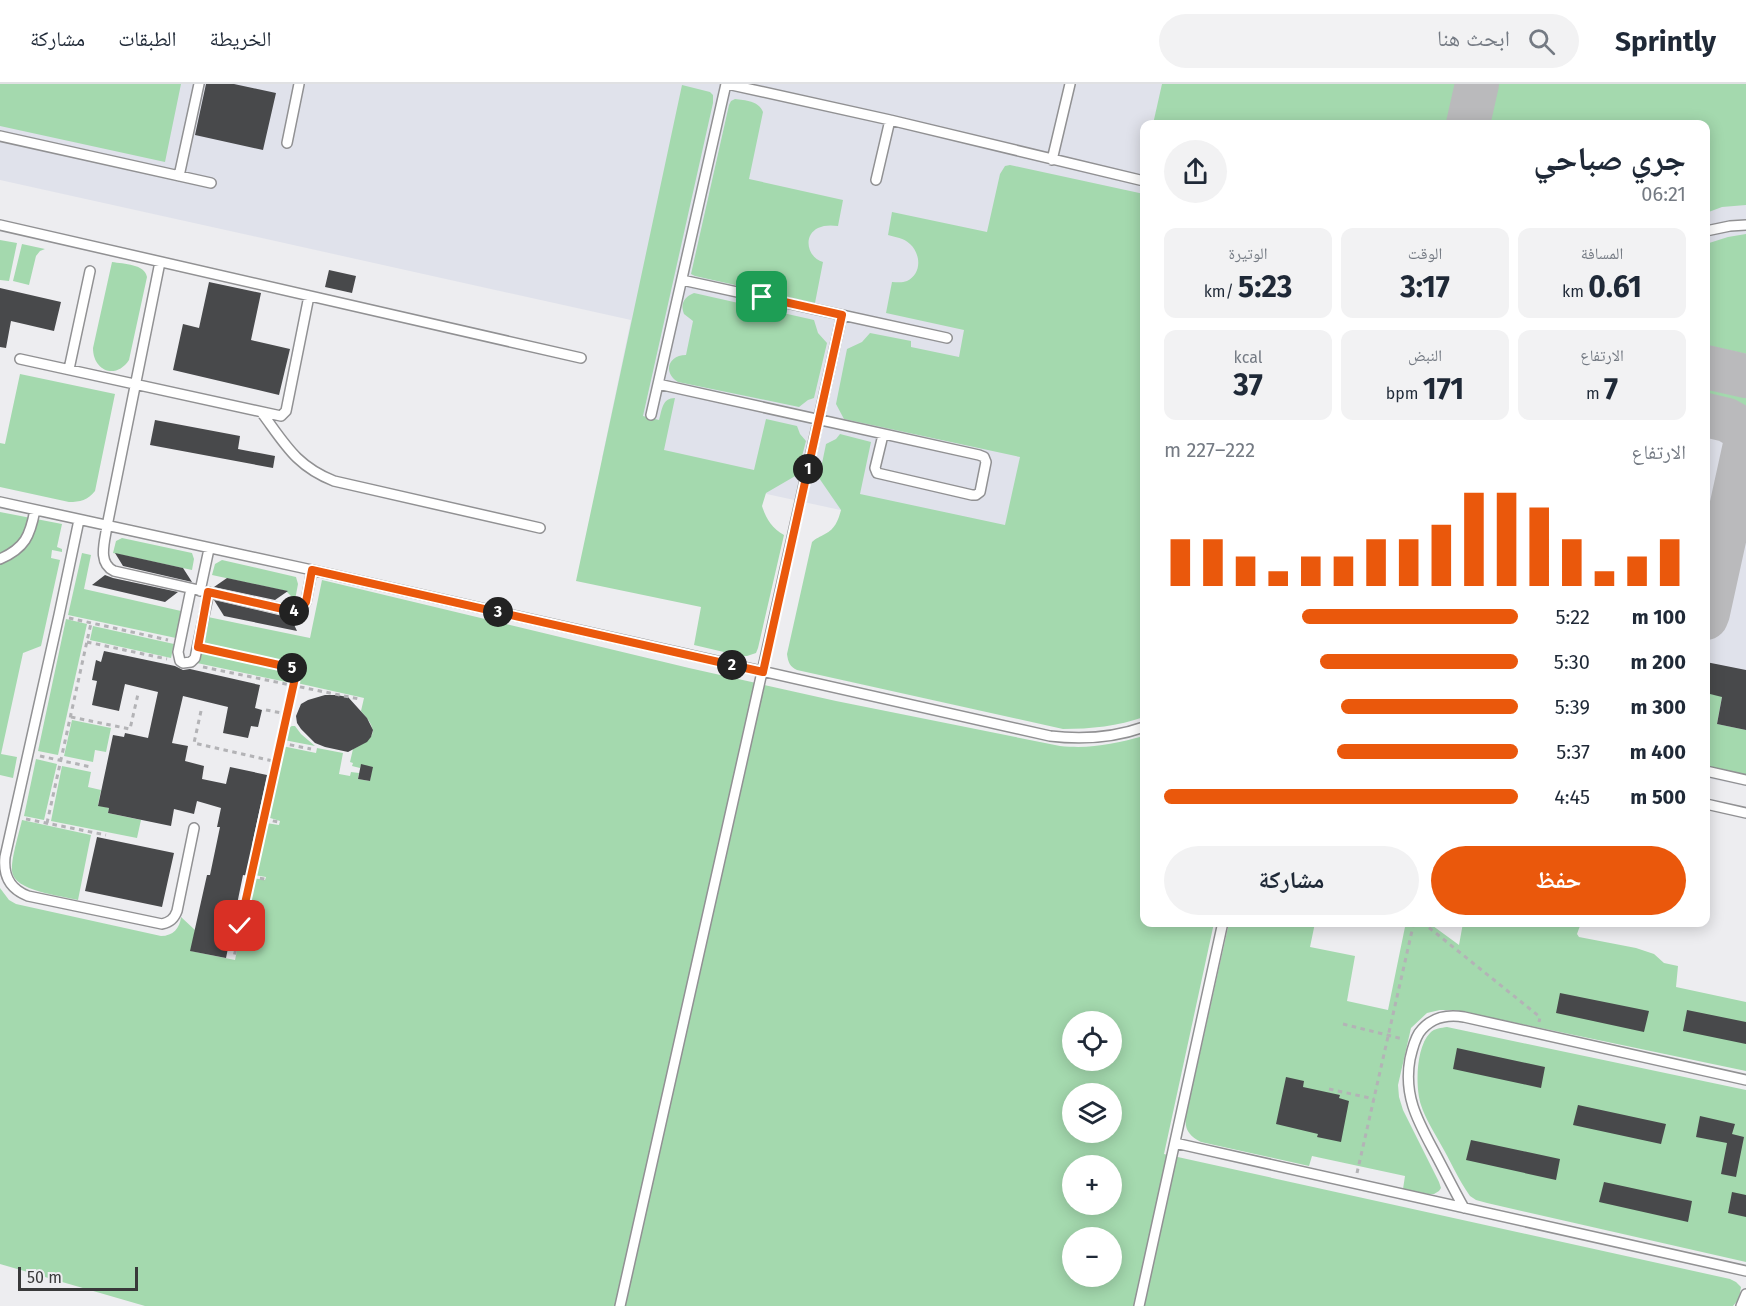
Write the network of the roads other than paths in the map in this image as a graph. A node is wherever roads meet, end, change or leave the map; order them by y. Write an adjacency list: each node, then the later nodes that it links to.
1 (199, 84): 9 (lane)
2 (299, 84): 7 (lane)
3 (726, 84): 5 (lane); 18 (lane)
4 (1070, 84): 8 (lane)
5 (890, 120): 8 (lane); 10 (lane)
6 (0, 136): 9 (lane)
7 (287, 143)
8 (1052, 160): 11 (lane)
9 (179, 176): 12 (lane)
10 (876, 180)
11 (1140, 180)
12 (211, 183)
13 (0, 225): 16 (lane)
14 (1746, 225): 15 (lane)
15 (1710, 230)
16 (160, 262): 19 (lane); 25 (lane)
17 (90, 271): 24 (lane)
18 (682, 280): 20 (lane); 26 (lane)
19 (309, 296): 23 (lane); 27 (lane)
20 (842, 315): 21 (lane); 29 (lane)
21 (947, 338)
22 (20, 358): 24 (lane)
23 (581, 358)
24 (69, 369): 25 (lane)
25 (135, 384): 27 (lane); 34 (lane)
26 (658, 384): 28 (lane); 29 (lane)
27 (262, 413): 35 (lane)
28 (651, 415)
29 (819, 421): 30 (lane); 40 (lane)
30 (882, 435): 30 (lane)
31 (0, 502): 32 (lane)
32 (35, 510): 33 (lane); 37 (lane)
33 (79, 520): 34 (lane); 46 (lane)
34 (106, 526): 36 (lane); 39 (lane)
35 (540, 528)
36 (209, 549): 38 (lane); 39 (lane)
37 (0, 559)
38 (312, 570): 39 (lane); 40 (lane)
39 (200, 590): 39 (lane)
40 (763, 672): 41 (lane); 53 (lane)
41 (1140, 728)
42 (1710, 772): 43 (lane)
43 (1746, 780)
44 (1710, 805): 45 (lane)
45 (1746, 813)
46 (194, 828)
47 (1222, 927): 49 (lane)
48 (1746, 1080): 50 (lane)
49 (1175, 1143): 50 (lane); 54 (lane)
50 (1464, 1208): 51 (lane)
51 (1746, 1271)
52 (1746, 1293): 55 (lane)
53 (620, 1306)
54 (1139, 1306)
55 (1741, 1306)

